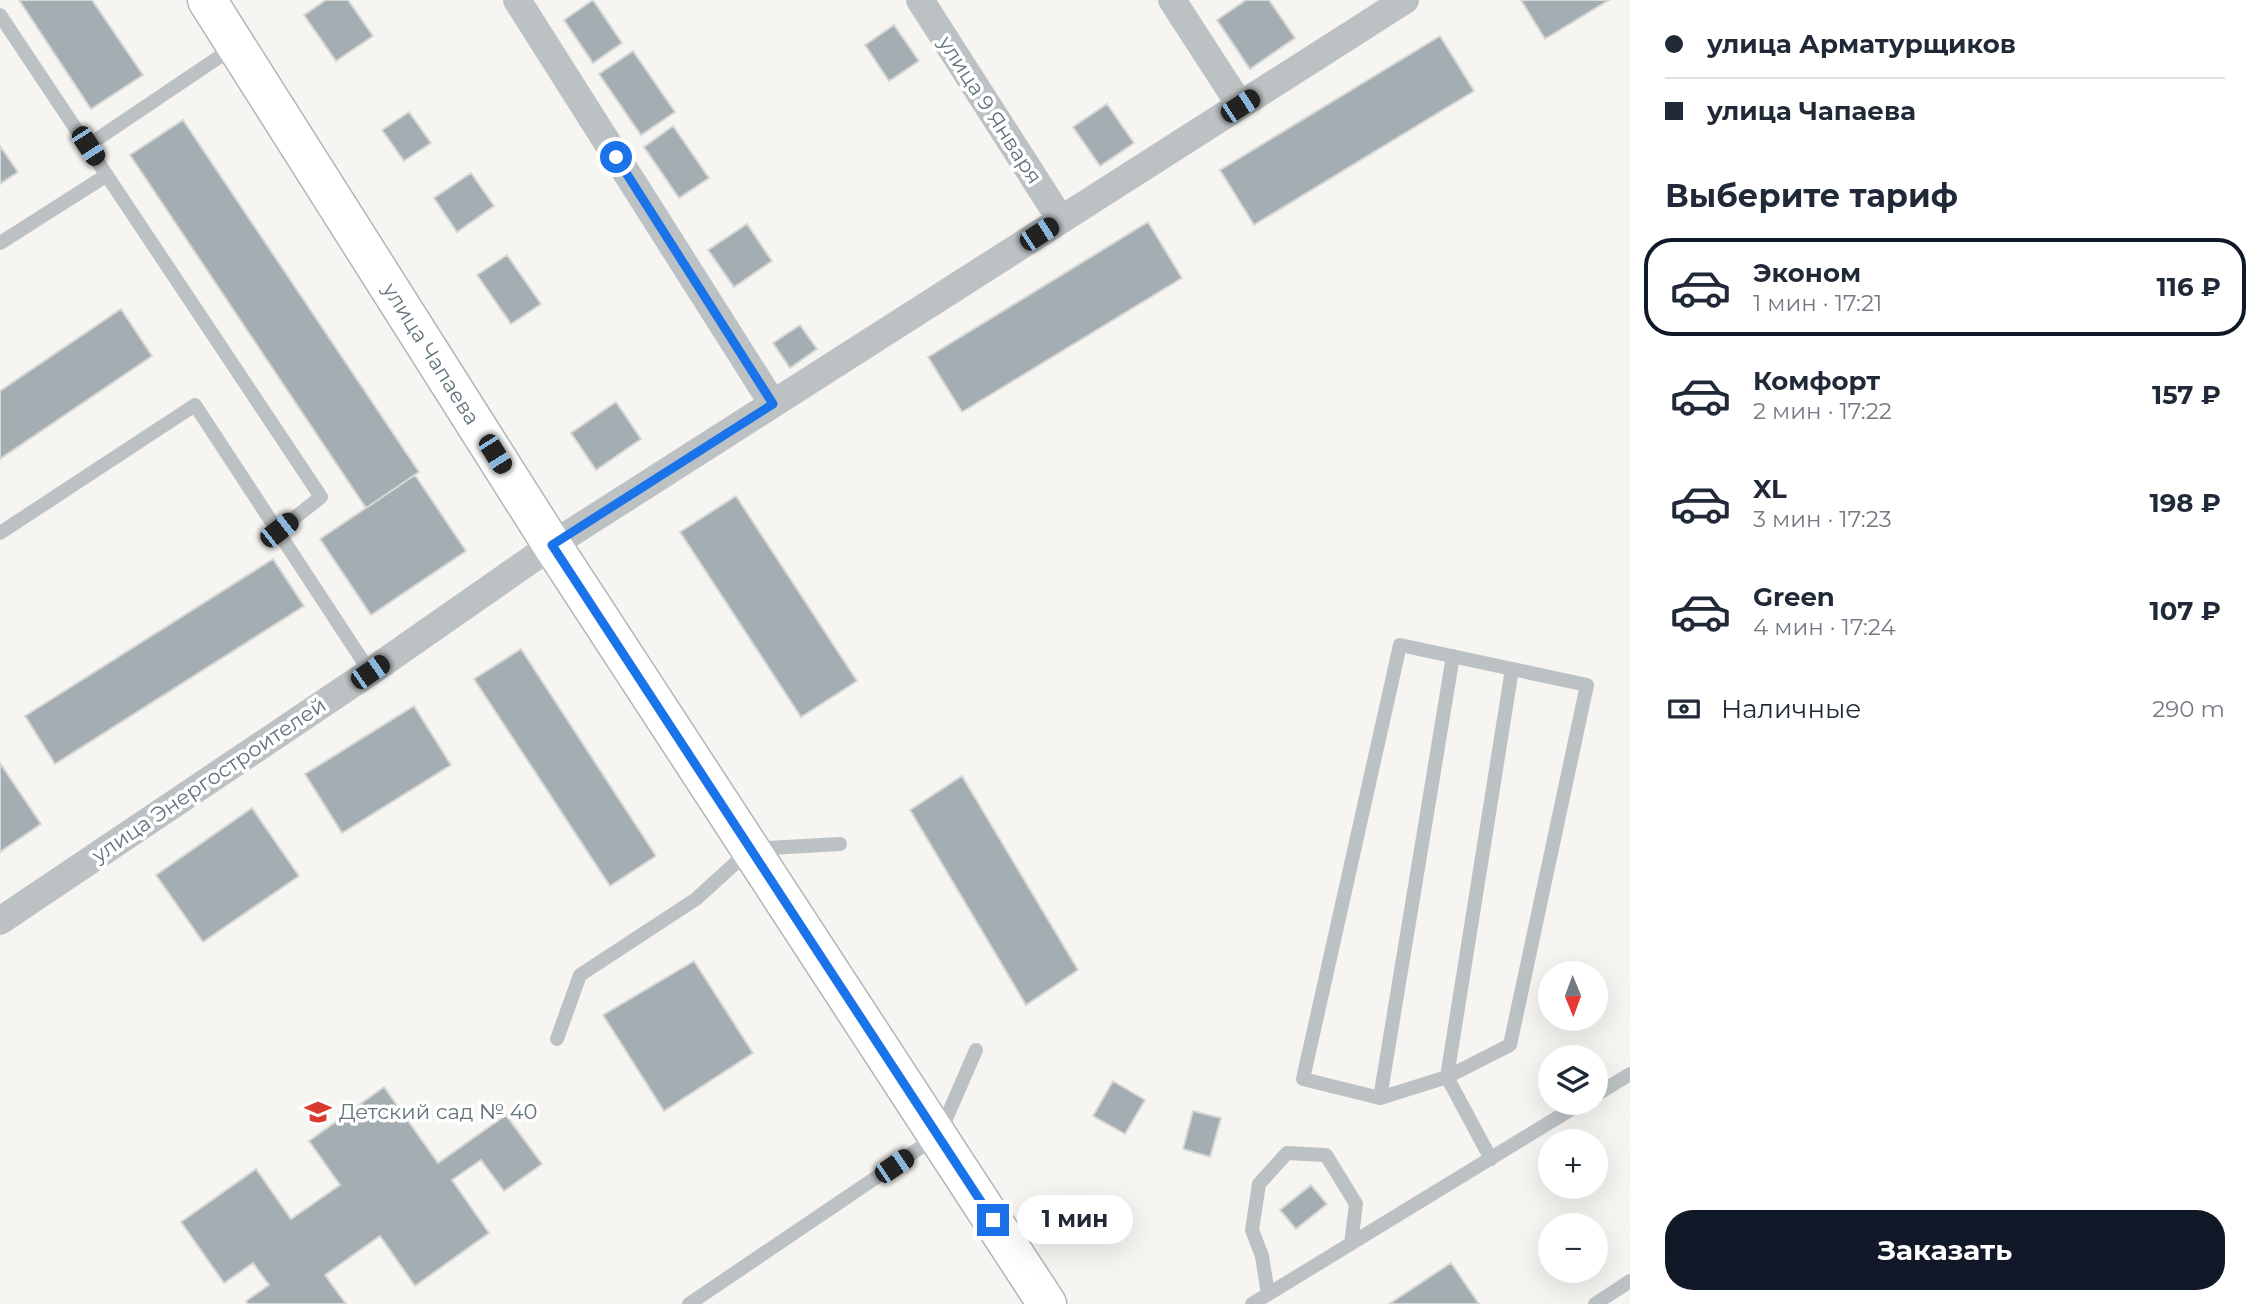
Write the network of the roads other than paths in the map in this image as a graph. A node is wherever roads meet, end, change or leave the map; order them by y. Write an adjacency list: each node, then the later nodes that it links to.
1 (207, 0): 7 (street, улица Чапаева)
2 (517, 0): 13 (street)
3 (920, 0): 11 (street, улица 9 Января)
4 (1172, 0): 8 (street)
5 (1405, 0): 8 (street, улица Энергостроителей)
6 (0, 15): 9 (lane)
7 (236, 46): 9 (lane); 16 (street, улица Чапаева)
8 (1240, 106): 11 (street, улица Энергостроителей)
9 (88, 146): 10 (lane)
10 (107, 175): 12 (lane); 14 (lane)
11 (1061, 220): 13 (street, улица Энергостроителей)
12 (0, 243)
13 (773, 404): 16 (street, улица Энергостроителей)
14 (279, 530): 15 (lane); 19 (lane)
15 (0, 533)
16 (552, 545): 19 (street, улица Энергостроителей); 21 (street, улица Чапаева)
17 (1453, 656): 18 (lane); 28 (lane); 28 (lane)
18 (1512, 669): 26 (lane); 26 (lane)
19 (370, 672): 22 (street, улица Энергостроителей)
20 (840, 845): 21 (lane)
21 (751, 849): 23 (lane); 30 (street, улица Чапаева)
22 (0, 921)
23 (557, 1040)
24 (976, 1051): 30 (lane)
25 (1630, 1074): 27 (lane)
26 (1447, 1077): 28 (lane); 31 (lane)
27 (1608, 1088)
28 (1380, 1098)
29 (1562, 1115): 31 (lane)
30 (939, 1135): 35 (lane); 36 (street, улица Чапаева)
31 (1491, 1159): 32 (lane)
32 (1351, 1244): 34 (lane); 34 (lane)
33 (1630, 1281): 38 (lane)
34 (1268, 1294): 37 (lane)
35 (690, 1304)
36 (1047, 1304)
37 (1252, 1304)
38 (1595, 1304)

